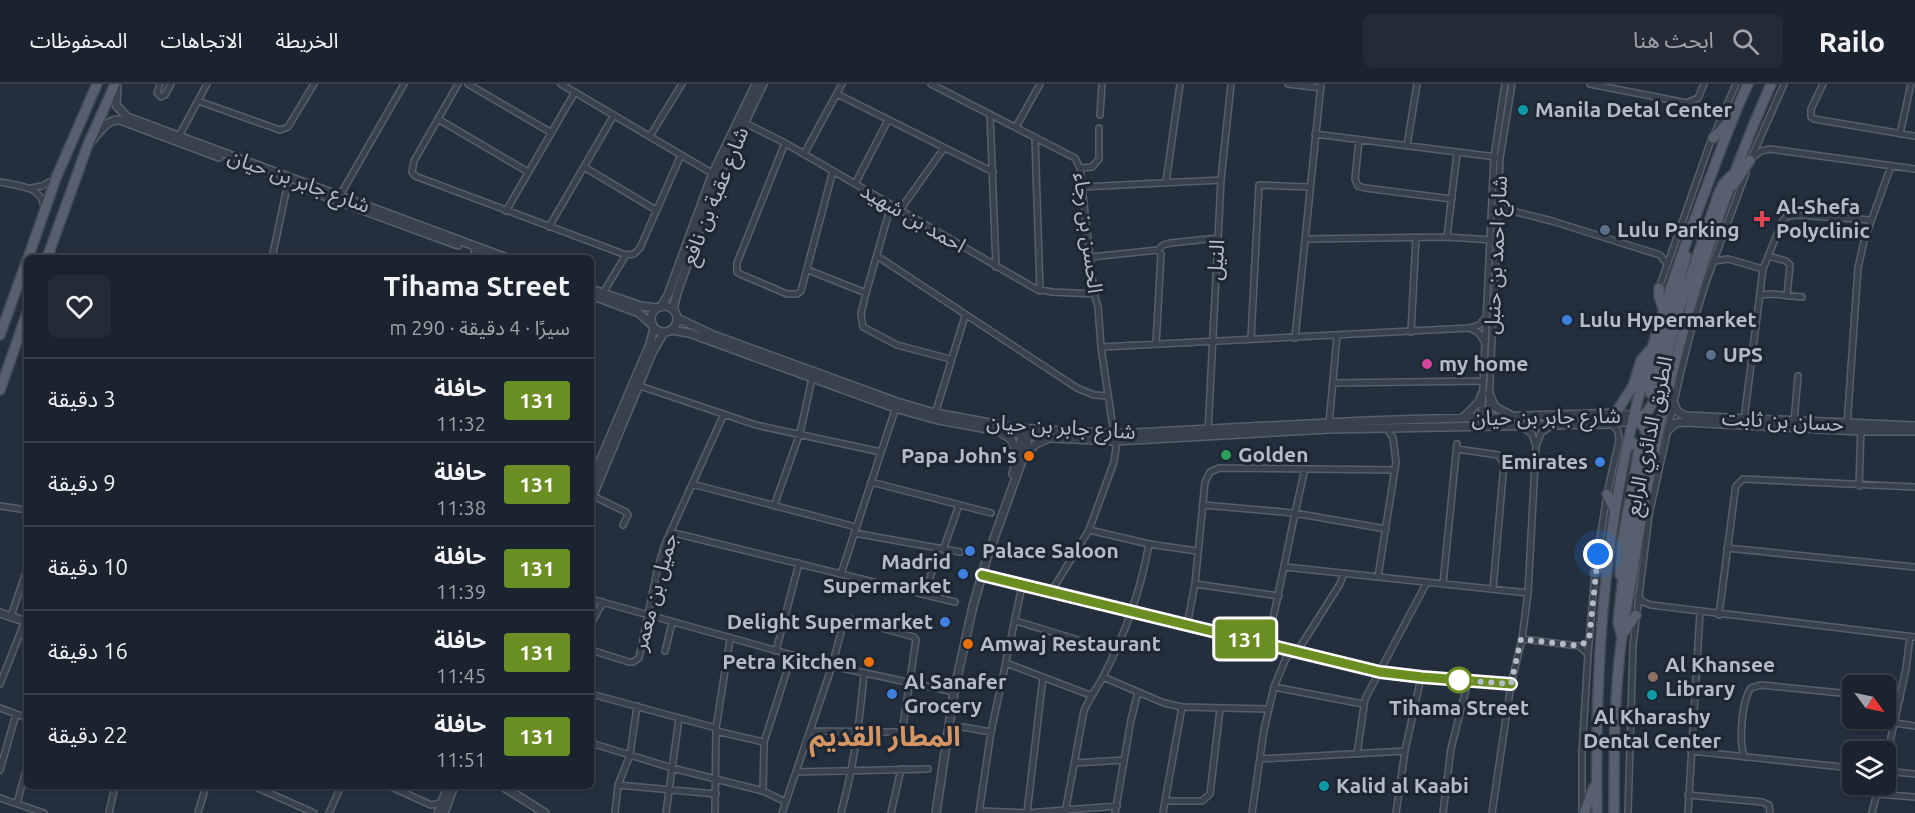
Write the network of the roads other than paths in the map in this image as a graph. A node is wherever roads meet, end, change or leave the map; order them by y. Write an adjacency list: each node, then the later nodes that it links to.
1 (96, 84): 74 (main road)
2 (116, 84): 48 (street, شارع جابر بن حيان); 57 (main road)
3 (160, 84): 4 (street)
4 (171, 84)
5 (207, 84): 35 (street)
6 (314, 84): 35 (street)
7 (404, 84): 83 (street)
8 (458, 84): 40 (street)
9 (468, 84): 45 (street)
10 (561, 84): 33 (street)
11 (682, 84): 49 (street)
12 (756, 84): 42 (street, شارع عقبة بن نافع)
13 (763, 84): 42 (street, شارع عقبة بن نافع)
14 (842, 84): 34 (street)
15 (931, 84): 36 (street, الحسن بن رجاء)
16 (1040, 84): 43 (street)
17 (1102, 84): 38 (street)
18 (1180, 84): 78 (street)
19 (1231, 84): 76 (street, النيل)
20 (1288, 84): 32 (street)
21 (1417, 84): 56 (street)
22 (1505, 84): 63 (street, شارع احمد بن حنبل)
23 (1512, 84): 63 (street, شارع احمد بن حنبل)
24 (1590, 84): 25 (street)
25 (1704, 84)
26 (1736, 84): 53 (street)
27 (1748, 84): 39 (main road, الطريق الدائري الرابع)
28 (1771, 84): 72 (main road, الطريق الدائري الرابع)
29 (1784, 84): 51 (street, الطريق الدائري الرابع)
30 (1823, 84): 47 (street)
31 (1911, 84): 47 (street)
32 (1321, 86): 46 (street)
33 (574, 92): 37 (street); 45 (street)
34 (837, 94): 41 (street); 61 (street)
35 (198, 101): 48 (street)
36 (990, 114): 43 (street, الحسن بن رجاء); 71 (street)
37 (614, 115): 49 (street); 66 (street)
38 (1100, 115)
39 (1735, 116): 53 (main road); 100 (main road, الطريق الدائري الرابع)
40 (438, 119): 70 (street); 90 (street)
41 (888, 120): 58 (street); 79 (street)
42 (742, 121): 55 (street, احمد بن شهيد); 73 (street, شارع عقبة بن نافع)
43 (1016, 127): 52 (street, الحسن بن رجاء)
44 (1099, 128): 67 (street)
45 (550, 132): 70 (street)
46 (1315, 134): 54 (street); 81 (street)
47 (1900, 134): 50 (street)
48 (180, 136): 75 (street, شارع جابر بن حيان)
49 (650, 136): 62 (street)
50 (1915, 136)
51 (1759, 137): 59 (street); 64 (street, الطريق الدائري الرابع)
52 (1035, 138): 67 (street, الحسن بن رجاء); 124 (street)
53 (1713, 138): 101 (street)
54 (1359, 140): 56 (street); 84 (street)
55 (784, 143): 61 (street, احمد بن شهيد); 121 (street)
56 (1407, 146): 60 (street)
57 (87, 147): 75 (street, شارع جابر بن حيان); 107 (main road)
58 (944, 148): 71 (street); 89 (street)
59 (1770, 149): 64 (street); 65 (street)
60 (1457, 153): 63 (street); 84 (street)
61 (804, 154): 69 (street, احمد بن شهيد)
62 (681, 155): 73 (street); 88 (street)
63 (1497, 158): 87 (street, شارع احمد بن حنبل)
64 (1750, 160): 85 (main road); 102 (street, الطريق الدائري الرابع)
65 (1891, 166): 68 (street); 92 (street)
66 (584, 167): 88 (street); 93 (street)
67 (1080, 168): 80 (street, الحسن بن رجاء)
68 (1915, 169)
69 (833, 171): 79 (street, احمد بن شهيد); 121 (street)
70 (528, 172): 90 (street)
71 (993, 172): 119 (street)
72 (1734, 174): 85 (main road, الطريق الدائري الرابع); 160 (main road)
73 (715, 175): 132 (street, شارع عقبة بن نافع); 134 (street, شارع عقبة بن نافع)
74 (56, 178): 82 (street); 91 (main road)
75 (288, 180): 83 (street, شارع جابر بن حيان); 108 (street)
76 (1221, 180): 78 (street); 96 (street, النيل)
77 (0, 182): 82 (street)
78 (1166, 182): 80 (street)
79 (855, 184): 86 (street, احمد بن شهيد)
80 (1082, 187): 113 (street, الحسن بن رجاء)
81 (1309, 187): 97 (street); 146 (street)
82 (29, 188): 91 (street)
83 (339, 198): 104 (street, شارع جابر بن حيان)
84 (1452, 199): 95 (street)
85 (1724, 199): 158 (main road, الطريق الدائري الرابع)
86 (891, 205): 89 (street, احمد بن شهيد); 112 (street)
87 (1495, 207): 98 (street, شارع احمد بن حنبل); 99 (street, شارع احمد بن حنبل); 111 (street)
88 (656, 210): 110 (street)
89 (900, 210): 119 (street, احمد بن شهيد)
90 (506, 211): 93 (street)
91 (44, 212): 106 (main road)
92 (1871, 220): 105 (street); 181 (street)
93 (549, 227): 110 (street)
94 (1416, 237): 95 (street); 97 (street); 142 (street)
95 (1447, 237): 98 (street)
96 (1218, 238): 103 (street); 148 (street, النيل)
97 (1305, 239): 145 (street)
98 (1490, 240): 99 (street); 115 (street, شارع احمد بن حنبل)
99 (1497, 240): 115 (street, شارع احمد بن حنبل)
100 (1686, 242): 133 (main road, الطريق الدائري الرابع); 160 (main road)
101 (1674, 246): 111 (street); 117 (street)
102 (1719, 246): 114 (street); 116 (street, الطريق الدائري الرابع)
103 (1158, 250): 113 (street); 149 (street)
104 (475, 252): 109 (street, شارع جابر بن حيان)
105 (1769, 254): 120 (street); 130 (street)
106 (28, 255)
107 (48, 255)
108 (273, 255)
109 (491, 255)
110 (626, 255): 125 (street)
111 (1660, 255): 117 (street)
112 (877, 256): 126 (street); 135 (street)
113 (1091, 257): 128 (street, الحسن بن رجاء)
114 (1728, 259): 116 (street); 120 (street)
115 (1492, 261): 137 (street, شارع احمد بن حنبل); 161 (street, شارع احمد بن حنبل)
116 (1714, 261): 163 (street, الطريق الدائري الرابع)
117 (1667, 264): 122 (street)
118 (24, 267): 143 (main road)
119 (996, 267): 124 (street, احمد بن شهيد)
120 (1763, 269): 127 (street)
121 (808, 270): 126 (street)
122 (1659, 288): 133 (main road)
123 (594, 290): 125 (street)
124 (1040, 291): 128 (street, احمد بن شهيد)
125 (603, 293): 132 (street)
126 (866, 293): 152 (street)
127 (1760, 293): 130 (street); 172 (street)
128 (1094, 294): 150 (street, الحسن بن رجاء)
129 (594, 296): 138 (street)
130 (1787, 296): 131 (street)
131 (1802, 297)
132 (659, 307): 134 (street); 138 (street)
133 (1664, 308): 151 (main road, الطريق الدائري الرابع)
134 (673, 310): 136 (street)
135 (965, 316): 152 (street); 162 (street)
136 (676, 318): 141 (street); 153 (street, شارع جابر بن حيان)
137 (1485, 318): 139 (street); 147 (street, شارع احمد بن حنبل)
138 (653, 326): 141 (street); 157 (street)
139 (1470, 328): 142 (street); 147 (street)
140 (23, 330): 159 (main road)
141 (667, 331): 153 (street, شارع جابر بن حيان); 157 (street)
142 (1411, 332): 144 (street)
143 (0, 335)
144 (1337, 336): 145 (street); 156 (street)
145 (1295, 338): 146 (street)
146 (1251, 339): 148 (street)
147 (1484, 341): 155 (street, شارع احمد بن حنبل)
148 (1211, 342): 149 (street); 189 (street, النيل)
149 (1156, 344): 150 (street)
150 (1101, 347): 162 (street, الحسن بن رجاء)
151 (1652, 348): 166 (main road); 171 (main road, الطريق الدائري الرابع)
152 (950, 359): 167 (street)
153 (813, 376): 164 (street, شارع جابر بن حيان); 188 (street)
154 (1798, 376): 174 (street)
155 (1483, 381): 156 (street); 161 (street, شارع احمد بن حنبل)
156 (1333, 383): 176 (street)
157 (636, 385): 165 (street); 199 (street); 204 (street)
158 (1668, 388): 163 (street); 263 (main road, الطريق الدائري الرابع)
159 (0, 390)
160 (1658, 393): 171 (main road)
161 (1485, 394): 168 (street); 169 (street); 170 (street, شارع احمد بن حنبل)
162 (1108, 396): 191 (street, الحسن بن رجاء)
163 (1674, 403): 172 (street, حسان بن ثابت); 184 (street, الطريق الدائري الرابع)
164 (896, 405): 167 (street, شارع جابر بن حيان); 195 (street)
165 (724, 414): 188 (street); 201 (street, جميل بن معمر)
166 (1615, 414): 168 (street, شارع جابر بن حيان); 171 (street, شارع جابر بن حيان)
167 (934, 416): 185 (street, شارع جابر بن حيان); 187 (street, شارع جابر بن حيان)
168 (1515, 417): 170 (street, شارع جابر بن حيان)
169 (1463, 418): 170 (street, شارع جابر بن حيان); 176 (street, شارع جابر بن حيان)
170 (1485, 418): 180 (street, شارع احمد بن حنبل)
171 (1633, 418): 173 (street, شارع جابر بن حيان); 194 (main road, الطريق الدائري الرابع); 238 (main road)
172 (1743, 422): 174 (street, حسان بن ثابت); 184 (street, حسان بن ثابت)
173 (1610, 424): 175 (street, شارع جابر بن حيان); 205 (street, الطريق الدائري الرابع)
174 (1792, 424): 181 (street, حسان بن ثابت)
175 (1552, 425): 177 (street, شارع جابر بن حيان); 193 (street)
176 (1329, 426): 182 (street, شارع جابر بن حيان); 189 (street, شارع جابر بن حيان)
177 (1521, 426): 180 (street, شارع جابر بن حيان); 193 (street)
178 (1915, 426): 183 (street, حسان بن ثابت)
179 (1404, 427): 180 (street, شارع جابر بن حيان); 182 (street, شارع جابر بن حيان); 192 (street)
180 (1484, 427)
181 (1847, 427): 183 (street, حسان بن ثابت)
182 (1386, 428): 192 (street)
183 (1861, 428): 186 (street, حسان بن ثابت); 202 (street)
184 (1668, 430): 245 (street, الطريق الدائري الرابع)
185 (998, 431): 187 (street, شارع جابر بن حيان); 196 (street)
186 (1915, 431)
187 (1026, 432): 190 (street, شارع جابر بن حيان); 191 (street, شارع جابر بن حيان); 196 (street)
188 (800, 433): 195 (street); 210 (street)
189 (1207, 434): 191 (street, شارع جابر بن حيان)
190 (1051, 438): 191 (street, شارع جابر بن حيان); 196 (street)
191 (1116, 438): 218 (street)
192 (1395, 445): 198 (street)
193 (1536, 446): 242 (street)
194 (1627, 447): 212 (main road, الطريق الدائري الرابع); 238 (main road)
195 (881, 452): 200 (street)
196 (1021, 454): 232 (street)
197 (1305, 469): 198 (street); 208 (street); 214 (street)
198 (1395, 470): 216 (street)
199 (594, 476)
200 (871, 482): 207 (street); 217 (street)
201 (692, 484): 210 (street); 219 (street, جميل بن معمر)
202 (1859, 486): 203 (street); 221 (street)
203 (1915, 487)
204 (594, 493)
205 (1606, 494): 212 (main road); 230 (street, الطريق الدائري الرابع)
206 (594, 499): 215 (street)
207 (958, 505): 213 (street); 222 (street)
208 (1203, 505): 214 (street); 223 (street)
209 (0, 506): 211 (street)
210 (774, 506): 217 (street)
211 (24, 510)
212 (1615, 511): 225 (main road, الطريق الدائري الرابع)
213 (991, 513)
214 (1294, 513): 216 (street); 227 (street)
215 (623, 525)
216 (1386, 529): 233 (street)
217 (855, 530): 222 (street); 231 (street)
218 (1089, 530): 220 (street); 241 (street)
219 (670, 532): 226 (street); 253 (street, جميل بن معمر)
220 (1149, 544): 223 (street); 250 (street)
221 (1727, 548): 228 (street); 255 (street)
222 (940, 550): 224 (street); 243 (street)
223 (1197, 551): 236 (street)
224 (960, 552)
225 (1609, 556): 230 (main road); 334 (main road, الطريق الدائري الرابع)
226 (799, 563): 231 (street); 272 (street)
227 (1285, 567): 229 (street); 244 (street)
228 (1915, 567)
229 (1344, 573): 233 (street); 274 (street)
230 (1595, 573): 267 (street, الطريق الدائري الرابع)
231 (841, 574): 243 (street)
232 (982, 575): 239 (street); 289 (street)
233 (1378, 577): 235 (street)
234 (24, 578): 256 (street)
235 (1427, 582): 237 (street); 279 (street)
236 (1195, 584): 244 (street); 261 (street)
237 (1443, 584): 240 (street); 240 (street)
238 (1622, 585): 263 (main road)
239 (1022, 586): 241 (street); 259 (street)
240 (1493, 589): 242 (street)
241 (1052, 592): 250 (street)
242 (1528, 593): 266 (street)
243 (926, 595): 248 (street)
244 (1279, 596): 268 (street)
245 (1638, 596): 249 (street); 254 (street, الطريق الدائري الرابع)
246 (594, 600): 247 (street)
247 (603, 602): 253 (street); 257 (street)
248 (955, 602)
249 (1651, 605): 251 (street); 254 (street)
250 (1130, 612): 261 (street); 273 (street)
251 (1700, 612): 255 (street); 316 (street)
252 (0, 613): 256 (street)
253 (648, 614): 260 (street); 270 (street, جميل بن معمر)
254 (1636, 615): 263 (main road); 384 (street, الطريق الدائري الرابع)
255 (1719, 615): 264 (street)
256 (11, 616): 258 (street)
257 (594, 618)
258 (24, 620)
259 (1016, 621): 273 (street); 277 (street)
260 (672, 623): 265 (street); 271 (street)
261 (1187, 625): 268 (street)
262 (24, 626): 286 (street)
263 (1622, 636): 383 (main road, الطريق الدائري الرابع)
264 (1912, 637): 295 (street)
265 (730, 639): 272 (street); 309 (street)
266 (1521, 639): 269 (street); 287 (street)
267 (1589, 640): 269 (street); 275 (street, الطريق الدائري الرابع)
268 (1267, 645): 274 (street)
269 (1579, 646): 275 (street)
270 (594, 651)
271 (665, 651)
272 (776, 651): 276 (street)
273 (1114, 651): 282 (street)
274 (1294, 652): 279 (street); 288 (street)
275 (1587, 654): 381 (street, الطريق الدائري الرابع)
276 (792, 655): 278 (street); 313 (street)
277 (1006, 663): 281 (street); 312 (street)
278 (832, 666): 280 (street); 285 (street); 310 (street)
279 (1380, 672): 283 (street); 296 (street)
280 (864, 673): 285 (street); 311 (street)
281 (1043, 677): 293 (street); 374 (street)
282 (1103, 677): 290 (street); 293 (street)
283 (1422, 677): 284 (street); 315 (street)
284 (1468, 681): 287 (street); 379 (street)
285 (908, 682): 289 (street); 311 (street)
286 (0, 684)
287 (1511, 684): 380 (street)
288 (1274, 687): 296 (street); 301 (street)
289 (954, 692): 373 (street)
290 (1138, 692): 298 (street); 321 (street)
291 (1842, 693): 319 (street)
292 (594, 695): 297 (street)
293 (1090, 695): 322 (street)
294 (1896, 699): 295 (street)
295 (1900, 699): 305 (street)
296 (1363, 704): 317 (street)
297 (637, 706): 304 (street); 318 (street)
298 (1182, 707): 300 (street); 352 (street)
299 (0, 708): 302 (street)
300 (1220, 709): 301 (street); 352 (street)
301 (1268, 709): 320 (street)
302 (16, 714): 303 (street); 325 (street)
303 (24, 717)
304 (679, 718): 309 (street); 324 (street)
305 (1896, 718)
306 (1896, 723): 307 (street)
307 (1915, 726)
308 (963, 727): 312 (street)
309 (716, 729): 313 (street); 333 (street)
310 (810, 731): 311 (street); 329 (street)
311 (859, 732): 328 (street)
312 (991, 732): 358 (street)
313 (764, 742): 345 (street)
314 (594, 744): 318 (street)
315 (1405, 751): 317 (street); 378 (street)
316 (1690, 751): 319 (street); 347 (street)
317 (1357, 754): 320 (street)
318 (630, 755): 324 (street); 335 (street)
319 (1745, 757): 323 (street)
320 (1260, 759): 377 (street)
321 (1124, 760): 322 (street); 356 (street)
322 (1075, 763): 357 (street)
323 (1842, 767)
324 (672, 768): 333 (street); 344 (street)
325 (0, 770)
326 (901, 770): 327 (street); 328 (street); 372 (street)
327 (928, 770)
328 (852, 771): 329 (street); 371 (street)
329 (796, 772): 353 (street)
330 (1896, 772): 331 (street)
331 (1915, 774)
332 (24, 777): 354 (street)
333 (717, 779): 345 (street); 346 (street)
334 (1597, 779): 381 (main road); 382 (main road, الطريق الدائري الرابع)
335 (618, 785): 344 (street); 367 (street)
336 (114, 789): 360 (street)
337 (205, 789): 361 (street)
338 (260, 789): 362 (street)
339 (340, 789): 363 (street)
340 (396, 789): 355 (street)
341 (447, 789): 355 (street)
342 (453, 789): 365 (street)
343 (508, 789): 366 (street)
344 (669, 790): 346 (street); 368 (street)
345 (763, 791): 353 (street)
346 (716, 794): 369 (street)
347 (1688, 795): 385 (street); 386 (street)
348 (1877, 795): 387 (street)
349 (1890, 795): 350 (street)
350 (1915, 797)
351 (0, 798): 354 (street)
352 (1165, 801): 376 (street)
353 (786, 802): 370 (street)
354 (17, 804): 359 (street)
355 (441, 804): 364 (street)
356 (1117, 806): 357 (street); 375 (street)
357 (1066, 811): 374 (street)
358 (979, 812): 374 (street)
359 (45, 813)
360 (109, 813)
361 (198, 813)
362 (314, 813)
363 (329, 813)
364 (438, 813)
365 (444, 813)
366 (545, 813)
367 (615, 813)
368 (666, 813)
369 (715, 813)
370 (782, 813)
371 (841, 813)
372 (891, 813)
373 (936, 813)
374 (1027, 813)
375 (1115, 813)
376 (1163, 813)
377 (1252, 813)
378 (1396, 813)
379 (1443, 813)
380 (1492, 813)
381 (1583, 813)
382 (1597, 813)
383 (1614, 813)
384 (1628, 813)
385 (1688, 813)
386 (1770, 813)
387 (1872, 813)

